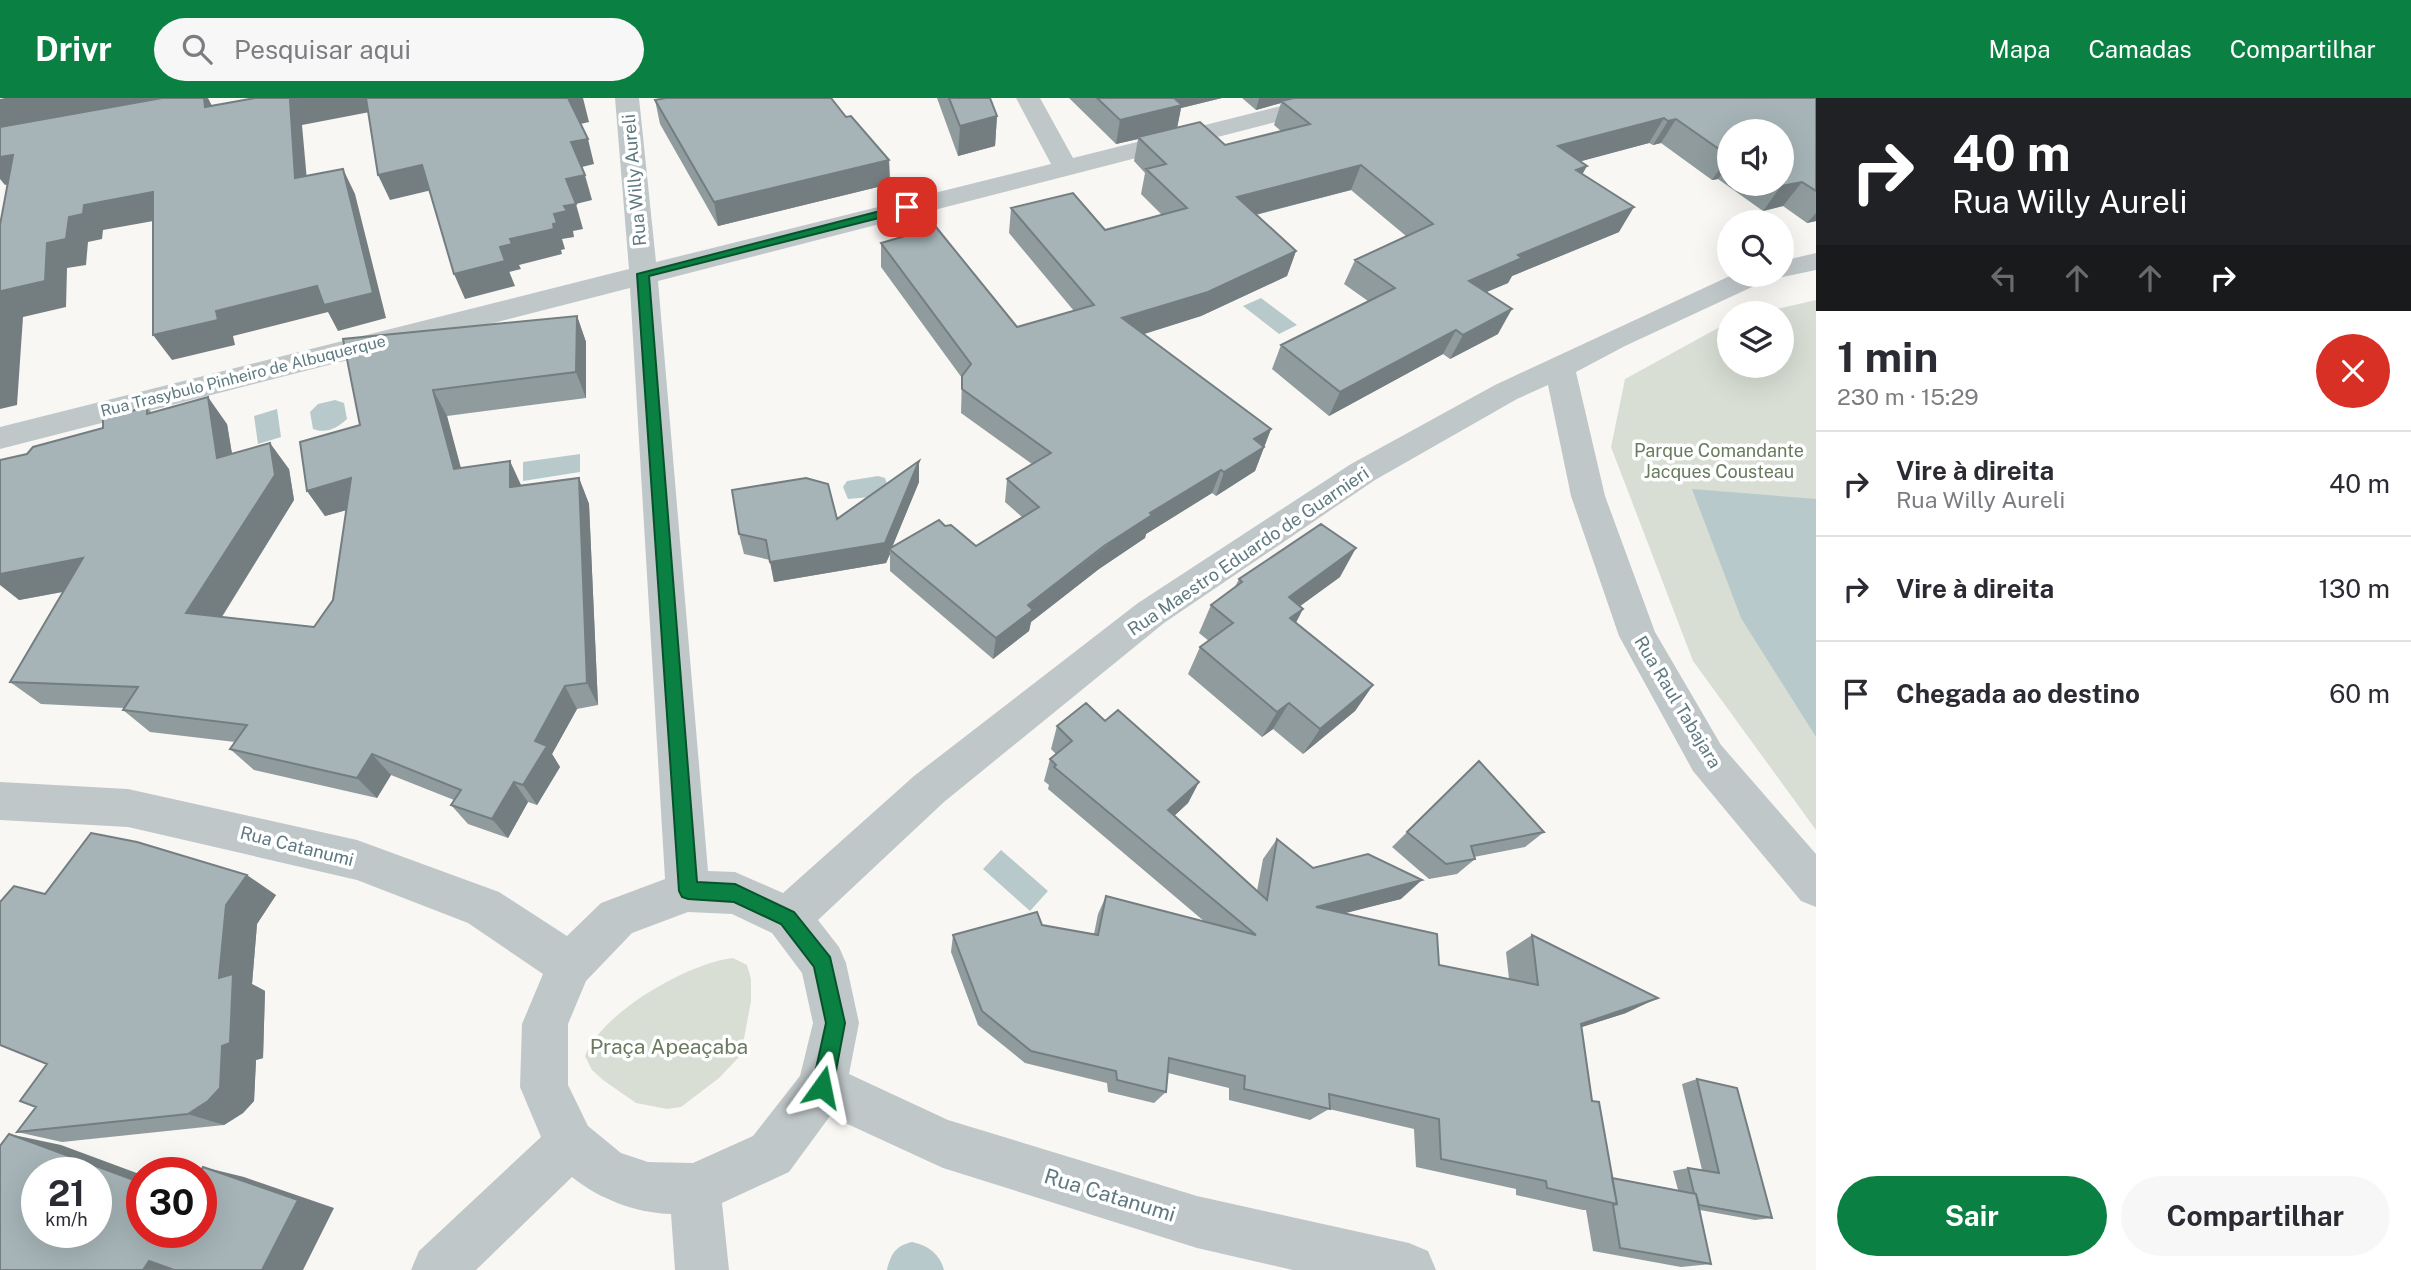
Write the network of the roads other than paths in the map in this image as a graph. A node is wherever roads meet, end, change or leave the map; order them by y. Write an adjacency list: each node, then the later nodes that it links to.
1 (627, 98): 7 (street, Rua Willy Aureli)
2 (1028, 98): 4 (street)
3 (1342, 98): 4 (street, Rua Trasybulo Pinheiro de Albuquerque)
4 (1065, 167): 7 (street, Rua Trasybulo Pinheiro de Albuquerque)
5 (1816, 261): 6 (street)
6 (1794, 267)
7 (643, 274): 10 (street, Rua Trasybulo Pinheiro de Albuquerque); 13 (street, Rua Willy Aureli)
8 (1729, 287): 9 (street, Rua Maestro Eduardo de Guarnieri)
9 (1560, 368): 12 (street, Rua Raul Tabajara); 14 (street, Rua Maestro Eduardo de Guarnieri)
10 (0, 438)
11 (0, 801): 15 (street, Rua Catanumi)
12 (1816, 886)
13 (688, 891): 14 (street); 15 (street)
14 (788, 918): 16 (street)
15 (570, 965): 17 (street)
16 (822, 1087): 18 (street); 21 (street, Rua Catanumi)
17 (570, 1144): 18 (street); 19 (street)
18 (695, 1189): 20 (street)
19 (438, 1270)
20 (702, 1270)
21 (1409, 1270)

